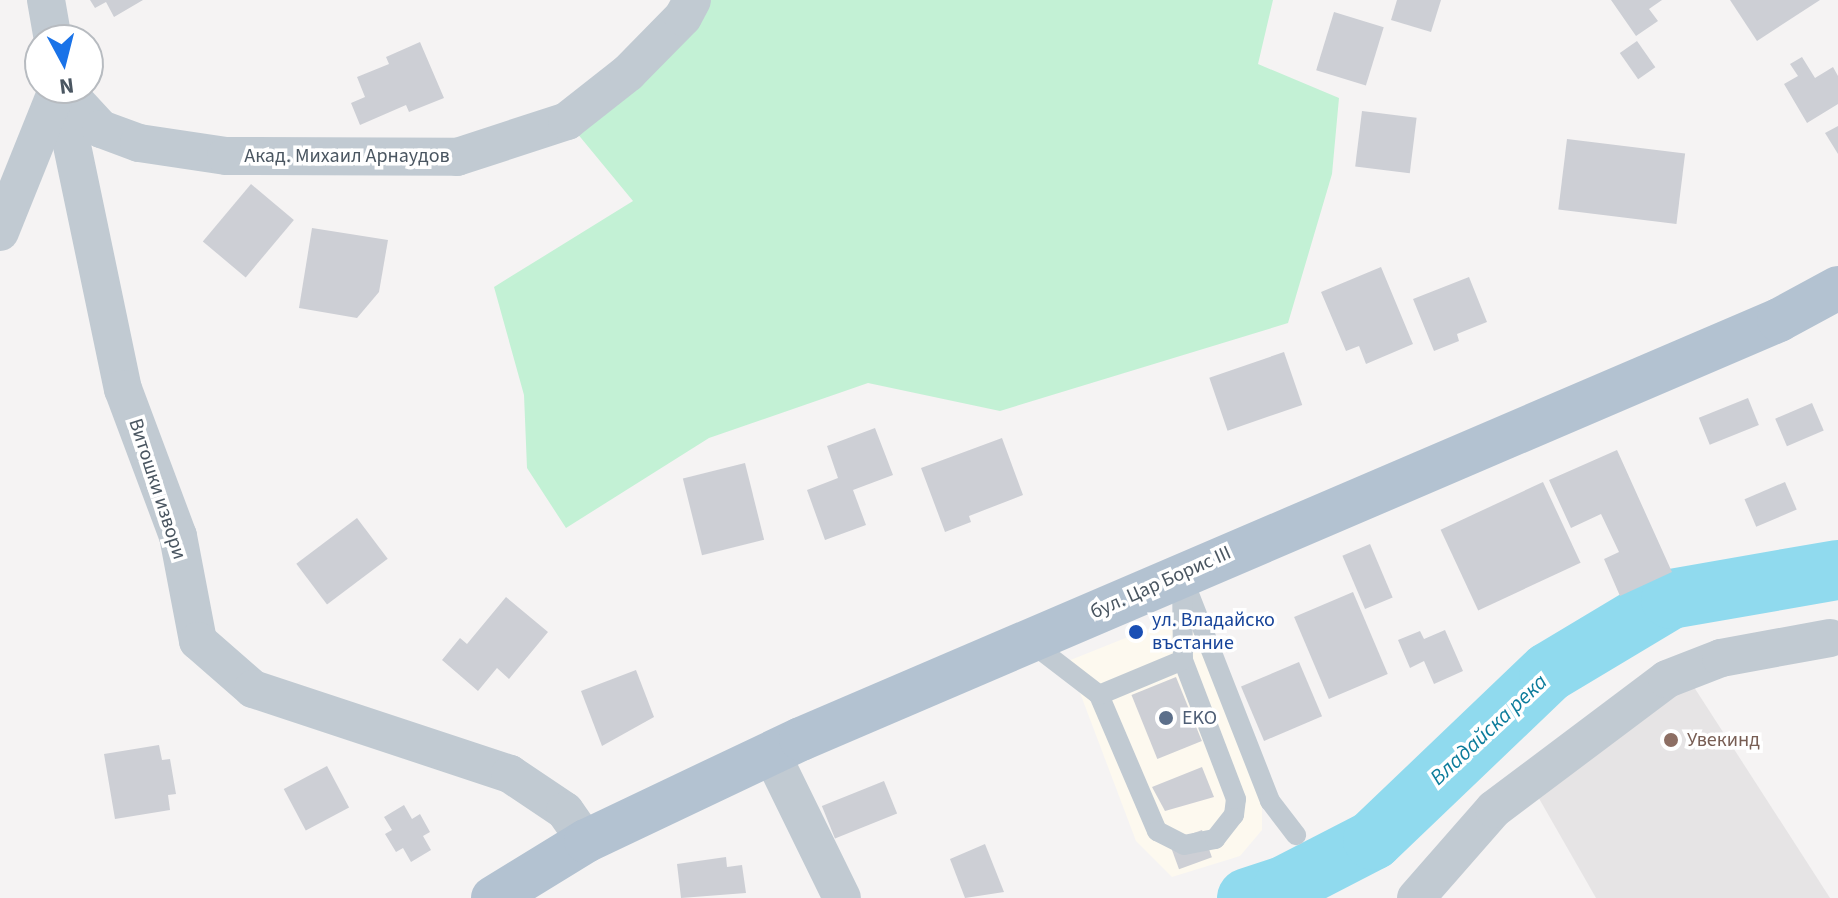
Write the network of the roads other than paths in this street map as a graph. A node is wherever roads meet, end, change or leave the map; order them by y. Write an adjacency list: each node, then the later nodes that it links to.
1 (46, 0): 3 (street)
2 (692, 0): 6 (street, Акад. Михаил Арнаудов)
3 (50, 24)
4 (53, 104): 7 (street)
5 (63, 104): 16 (street, Витошки извори)
6 (76, 104)
7 (0, 232)
8 (1838, 288): 9 (main road, бул. Цар Борис III)
9 (1182, 574): 11 (main road, бул. Цар Борис III); 12 (lane); 15 (lane)
10 (1830, 638): 19 (street)
11 (1029, 641): 13 (lane); 14 (main road, бул. Цар Борис III)
12 (1183, 660): 13 (lane); 13 (lane)
13 (1099, 695)
14 (771, 753): 16 (main road, бул. Цар Борис III); 17 (street)
15 (1296, 835)
16 (586, 841): 18 (main road, бул. Цар Борис III)
17 (841, 895)
18 (493, 898)
19 (1416, 898)

